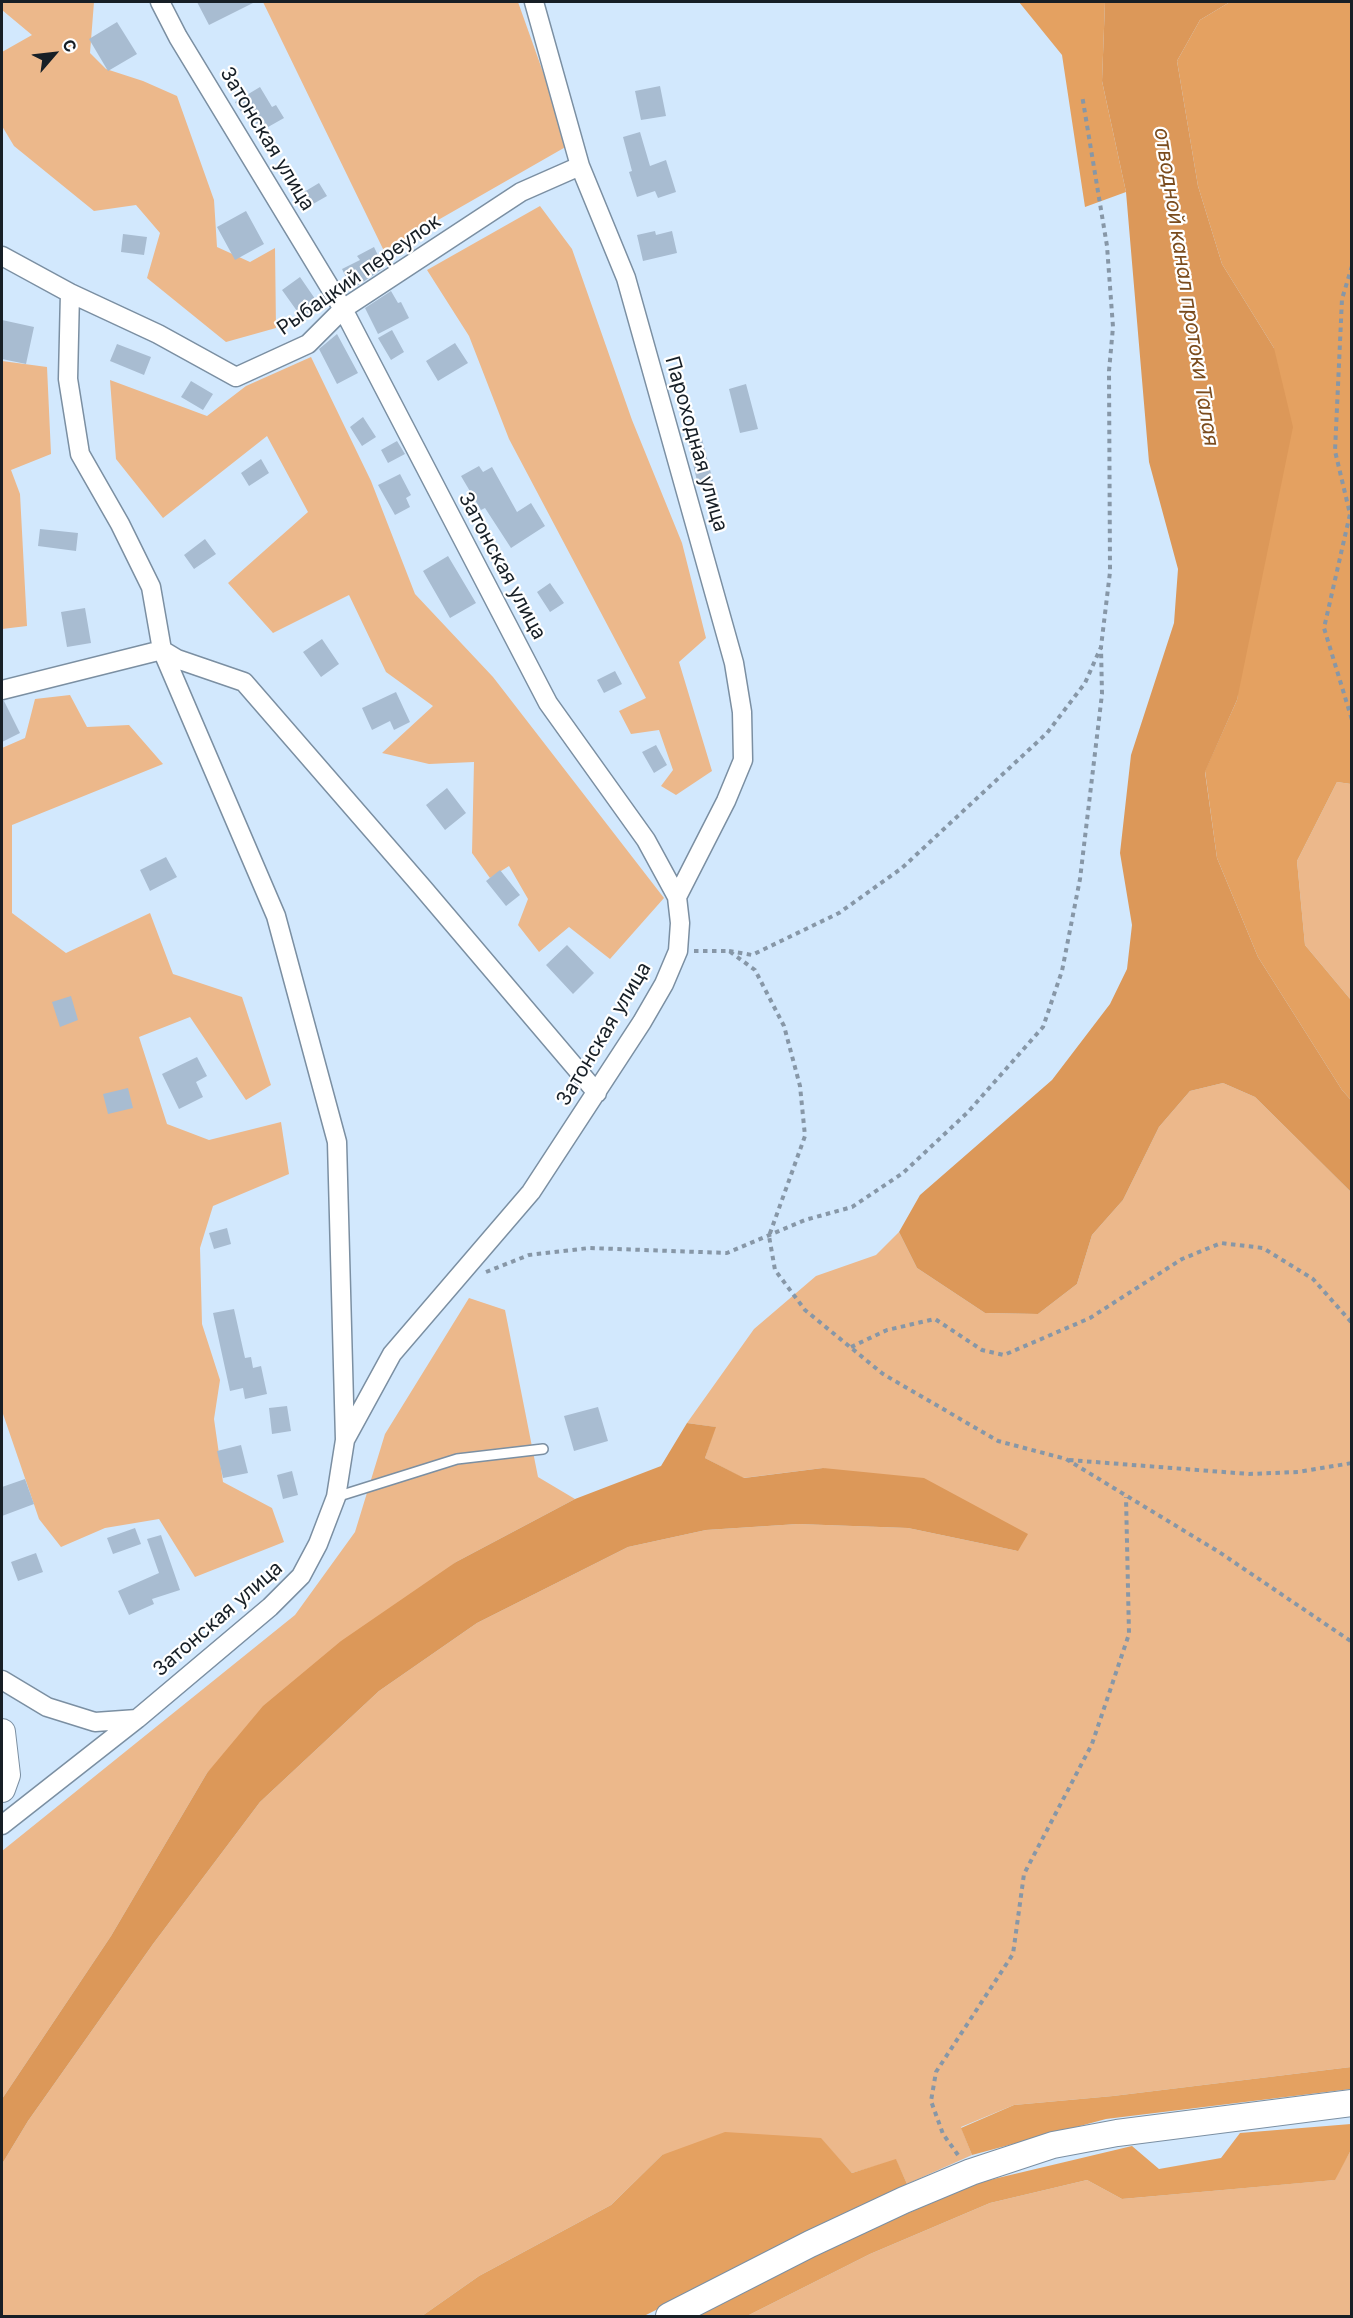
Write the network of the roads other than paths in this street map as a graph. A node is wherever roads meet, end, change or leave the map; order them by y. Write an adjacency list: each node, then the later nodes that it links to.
1 (160, 2): 6 (street, Затонская улица)
2 (534, 2): 3 (street, Пароходная улица)
3 (580, 166): 6 (street, Рыбацкий переулок); 9 (street, Пароходная улица)
4 (2, 256): 5 (street, Рыбацкий переулок)
5 (70, 293): 6 (street, Рыбацкий переулок); 7 (street)
6 (343, 309): 9 (street, Затонская улица)
7 (162, 650): 8 (street); 10 (street); 11 (street)
8 (2, 690)
9 (678, 897): 10 (street, Затонская улица)
10 (597, 1093): 11 (street, Затонская улица)
11 (345, 1440): 13 (street, Затонская улица)
12 (543, 1449): 13 (lane)
13 (336, 1497): 15 (street, Затонская улица)
14 (2, 1680): 15 (street)
15 (136, 1719): 18 (street, Затонская улица)
16 (2, 1732): 17 (street)
17 (2, 1789)
18 (2, 1825)
19 (1352, 2103): 20 (street)
20 (669, 2316)

